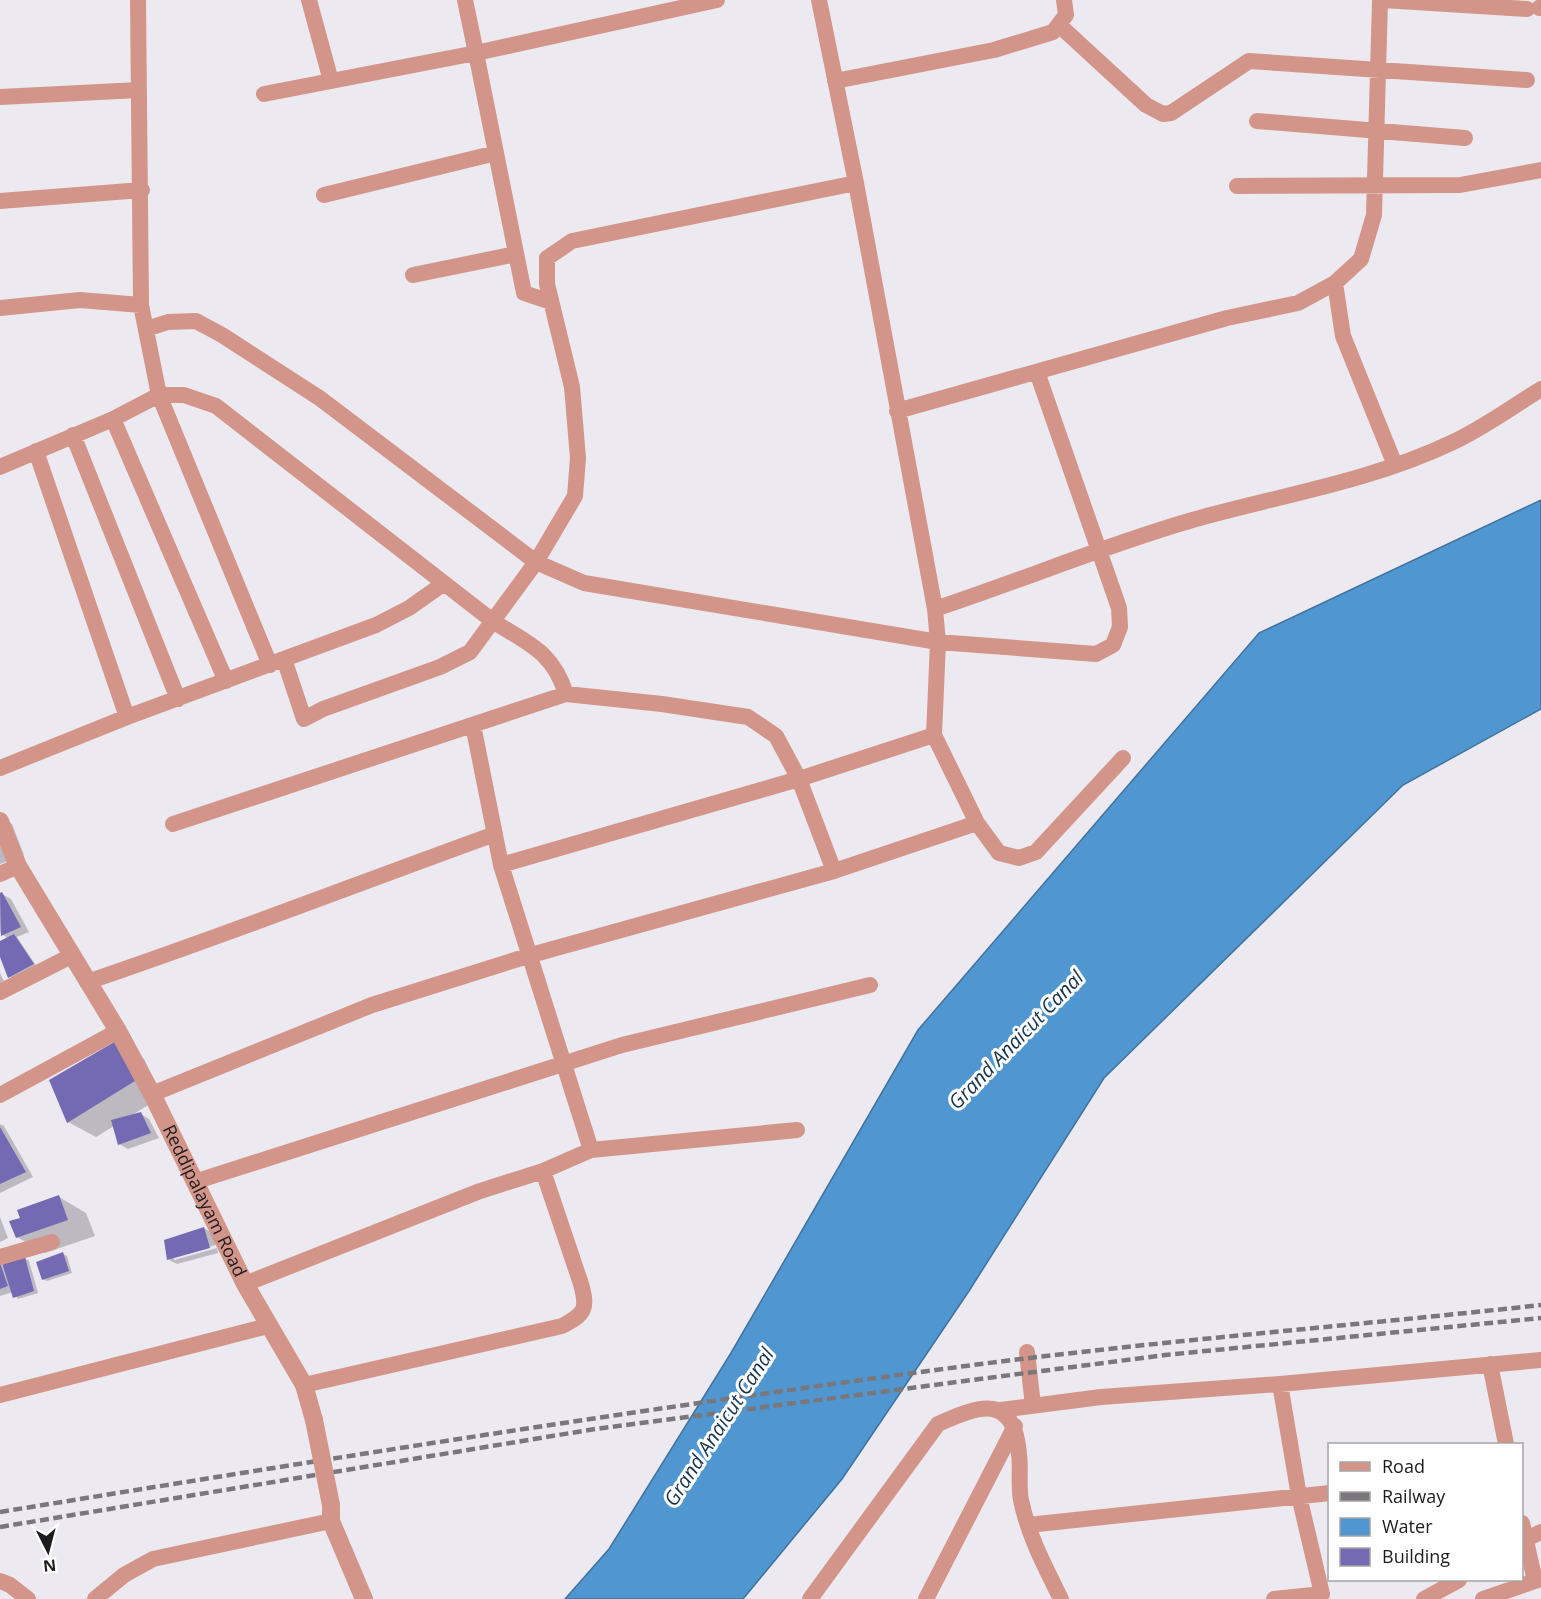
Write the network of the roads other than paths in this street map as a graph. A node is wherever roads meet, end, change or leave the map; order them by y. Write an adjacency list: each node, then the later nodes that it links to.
1 (138, 0): 15 (street)
2 (309, 0): 13 (street)
3 (465, 0): 10 (street)
4 (717, 0): 10 (street)
5 (819, 0): 14 (street)
6 (1064, 0): 9 (street)
7 (1382, 0): 8 (street); 11 (street)
8 (1536, 8)
9 (1059, 25): 11 (street); 14 (street)
10 (476, 53): 13 (street); 21 (street)
11 (1378, 68): 12 (street); 19 (street)
12 (1527, 80)
13 (331, 81): 16 (street)
14 (835, 81): 23 (street)
15 (139, 90): 17 (street); 26 (street)
16 (264, 94)
17 (0, 98)
18 (1257, 121): 19 (street)
19 (1377, 133): 20 (street); 24 (street)
20 (1466, 138)
21 (496, 153): 27 (street); 29 (street)
22 (1541, 170): 24 (street)
23 (856, 183): 32 (street); 39 (street)
24 (1375, 184): 25 (street); 31 (street)
25 (1237, 186)
26 (142, 190): 28 (street); 33 (street)
27 (324, 195)
28 (0, 201)
29 (516, 254): 30 (street); 32 (street)
30 (413, 275)
31 (1335, 283): 36 (street); 43 (street)
32 (551, 302): 46 (street)
33 (141, 305): 34 (street); 35 (street)
34 (0, 308)
35 (146, 329): 38 (street); 46 (street)
36 (1037, 372): 39 (street); 45 (street)
37 (1541, 389): 43 (street)
38 (159, 395): 40 (street); 47 (street); 51 (street)
39 (897, 411): 48 (street)
40 (113, 418): 41 (street); 52 (street)
41 (72, 435): 42 (street); 54 (street)
42 (36, 451): 44 (street); 55 (street)
43 (1395, 465): 45 (street)
44 (0, 467)
45 (1099, 549): 48 (street); 50 (street)
46 (536, 562): 49 (street); 50 (street)
47 (443, 584): 49 (street); 51 (street)
48 (935, 609): 50 (street)
49 (494, 622): 51 (street); 53 (street)
50 (938, 642): 57 (street)
51 (277, 662): 52 (street)
52 (226, 681): 54 (street)
53 (566, 694): 56 (street); 60 (street)
54 (178, 699): 55 (street)
55 (127, 717): 59 (street)
56 (473, 725): 63 (street); 64 (street)
57 (934, 735): 60 (street); 62 (street)
58 (1123, 758): 62 (street)
59 (0, 768)
60 (799, 779): 66 (street); 67 (street)
61 (0, 821): 65 (street, Reddipalayam Road)
62 (977, 823): 67 (street)
63 (173, 824)
64 (495, 834): 66 (street); 71 (street)
65 (18, 866): 68 (street); 70 (street, Reddipalayam Road)
66 (501, 866): 69 (street)
67 (834, 872): 69 (street)
68 (0, 874)
69 (531, 955): 75 (street); 76 (street)
70 (71, 956): 71 (street, Reddipalayam Road); 73 (street)
71 (87, 982): 74 (street, Reddipalayam Road)
72 (870, 985): 75 (street)
73 (0, 992)
74 (118, 1032): 76 (street, Reddipalayam Road); 77 (street)
75 (565, 1062): 79 (street); 81 (street)
76 (152, 1094): 81 (street, Reddipalayam Road)
77 (0, 1095)
78 (796, 1130): 79 (street)
79 (591, 1150): 80 (street)
80 (543, 1171): 84 (street); 90 (street)
81 (194, 1182): 84 (street, Reddipalayam Road)
82 (52, 1242): 83 (street)
83 (0, 1257)
84 (245, 1284): 85 (street, Reddipalayam Road)
85 (268, 1326): 90 (street, Reddipalayam Road); 91 (street)
86 (1027, 1352): 92 (street)
87 (1541, 1360): 88 (street)
88 (1490, 1364): 89 (street); 95 (street)
89 (1280, 1384): 92 (street); 97 (street)
90 (304, 1385): 98 (street, Reddipalayam Road, bridge)
91 (0, 1395)
92 (1033, 1406): 93 (street)
93 (1001, 1410): 94 (street); 109 (street)
94 (1015, 1426): 99 (street); 110 (street)
95 (1506, 1443)
96 (1328, 1493): 97 (street)
97 (1299, 1496): 99 (street); 105 (street)
98 (331, 1513): 107 (street); 108 (street, Reddipalayam Road)
99 (1028, 1525): 111 (street)
100 (1541, 1532): 101 (street)
101 (1523, 1534): 102 (street)
102 (1538, 1580): 114 (street)
103 (0, 1581): 106 (street)
104 (1457, 1581): 113 (street)
105 (1322, 1597): 112 (street)
106 (27, 1599)
107 (95, 1599)
108 (364, 1599)
109 (810, 1599)
110 (926, 1599)
111 (1060, 1599)
112 (1274, 1599)
113 (1424, 1599)
114 (1483, 1599)

